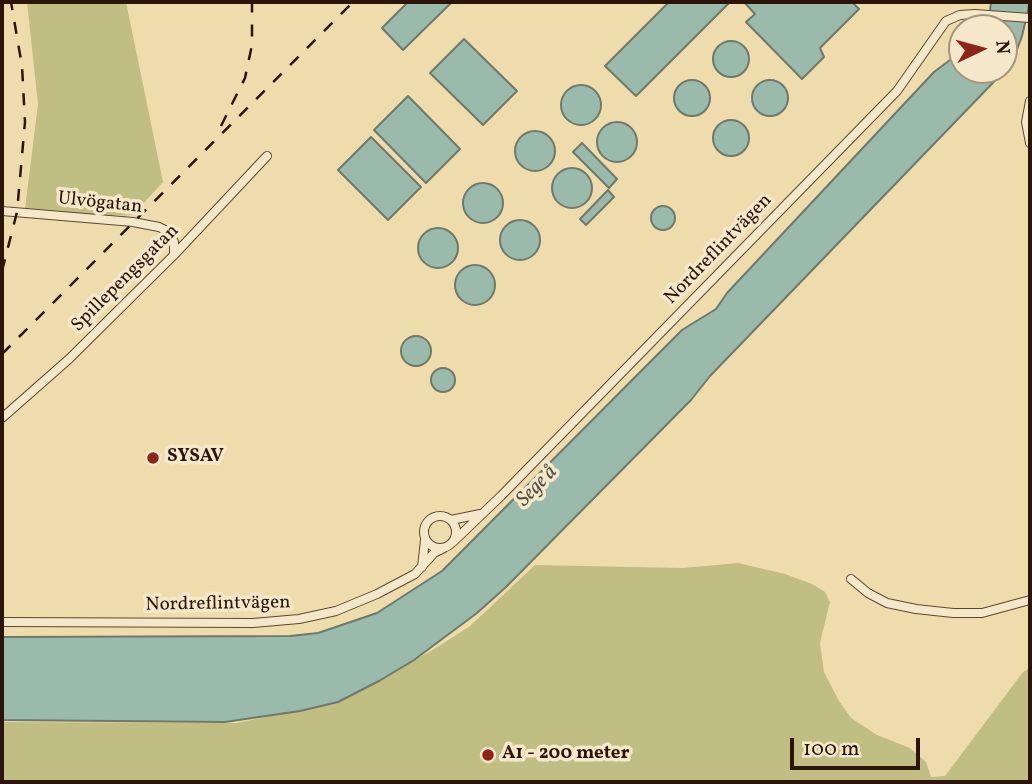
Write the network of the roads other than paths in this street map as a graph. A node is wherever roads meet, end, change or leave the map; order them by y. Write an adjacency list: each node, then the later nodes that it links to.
1 (1030, 18): 8 (street, Nordreflintvägen)
2 (1030, 101): 3 (street)
3 (1030, 143)
4 (267, 156): 6 (street, Spillepengsgatan)
5 (2, 211): 6 (street, Ulvögatan)
6 (174, 256): 7 (street, Spillepengsgatan)
7 (2, 418)
8 (483, 514): 9 (street); 11 (street, Nordreflintvägen)
9 (451, 520): 10 (street); 11 (street)
10 (425, 540): 12 (street); 13 (street)
11 (453, 542): 12 (street)
12 (444, 548): 13 (street, Nordreflintvägen)
13 (422, 567): 16 (street, Nordreflintvägen)
14 (851, 579): 15 (street)
15 (1030, 600)
16 (2, 622)

